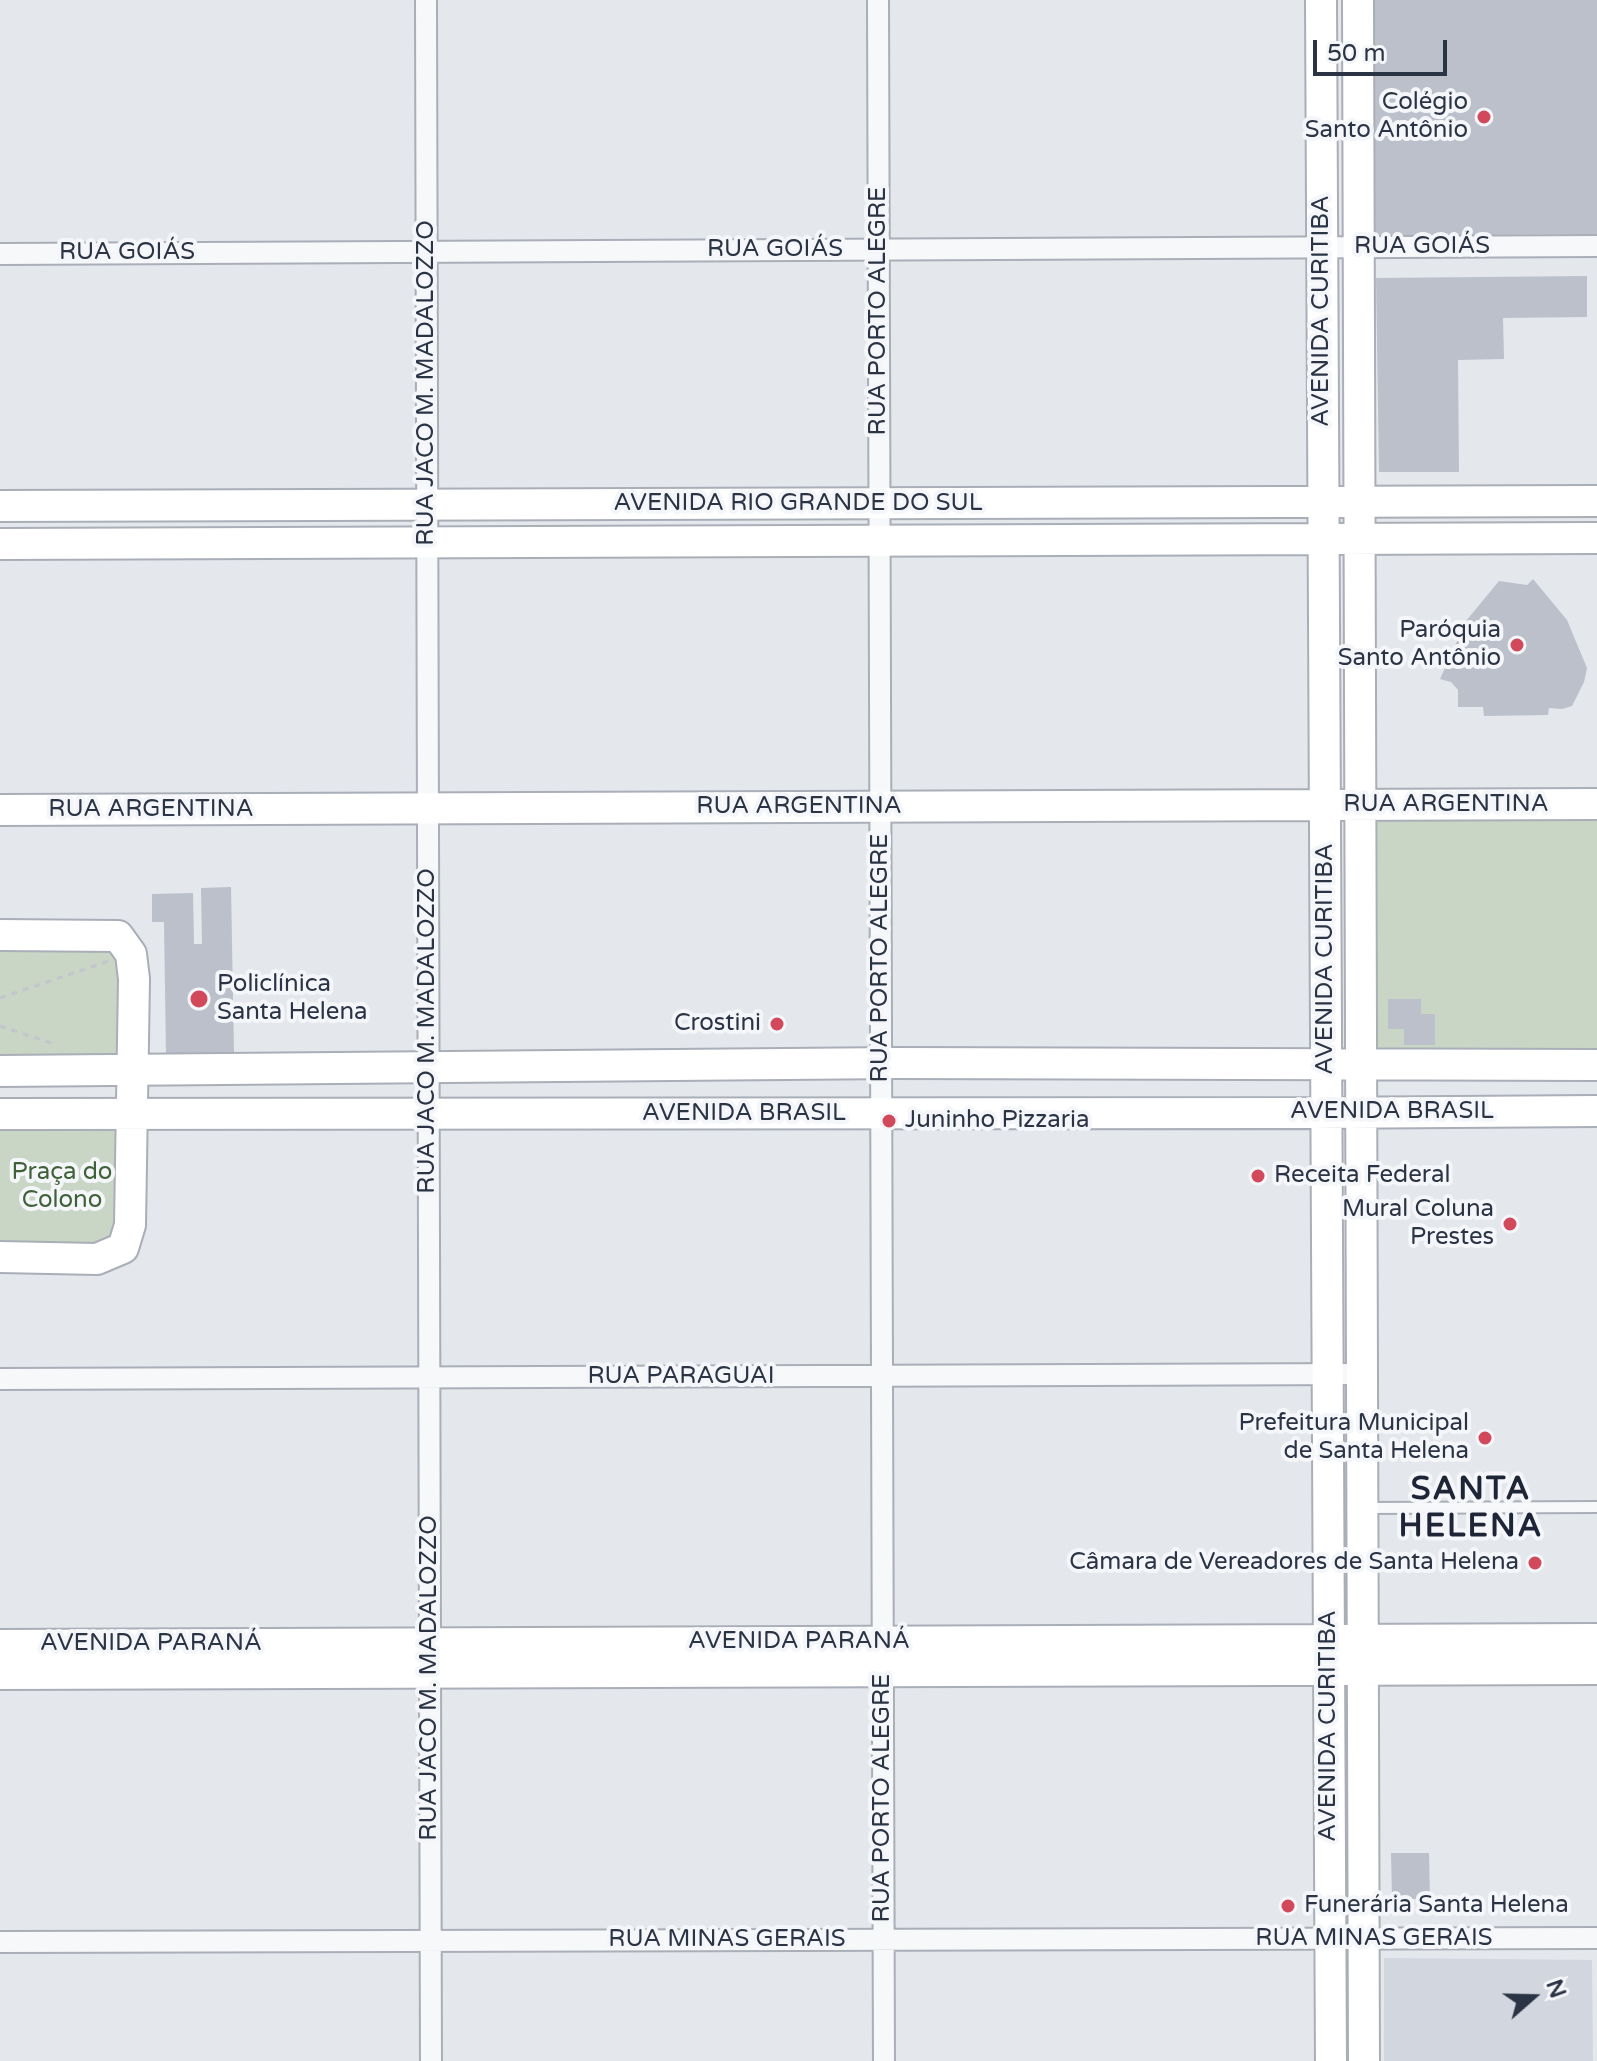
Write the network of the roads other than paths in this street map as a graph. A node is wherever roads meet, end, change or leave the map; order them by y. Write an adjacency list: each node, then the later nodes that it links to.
1 (426, 0): 9 (street, RUA JACO M. MADALOZZO)
2 (878, 0): 8 (street, RUA PORTO ALEGRE)
3 (1321, 0): 7 (street, AVENIDA CURITIBA)
4 (1358, 0): 6 (street, AVENIDA CURITIBA)
5 (1597, 246): 6 (street, RUA GOIÁS)
6 (1359, 247): 7 (street, RUA GOIÁS); 13 (street, AVENIDA CURITIBA)
7 (1322, 248): 8 (street, RUA GOIÁS); 12 (street, AVENIDA CURITIBA)
8 (879, 250): 9 (street, RUA GOIÁS); 14 (street, RUA PORTO ALEGRE)
9 (427, 252): 10 (street, RUA GOIÁS); 15 (street, RUA JACO M. MADALOZZO)
10 (0, 254)
11 (1597, 501): 13 (street, AVENIDA RIO GRANDE DO SUL)
12 (1323, 502): 13 (street, AVENIDA RIO GRANDE DO SUL); 14 (street, AVENIDA RIO GRANDE DO SUL); 18 (street, AVENIDA CURITIBA)
13 (1360, 502): 19 (street, AVENIDA CURITIBA)
14 (880, 503): 15 (street, AVENIDA RIO GRANDE DO SUL); 20 (street, RUA PORTO ALEGRE)
15 (427, 505): 16 (street, AVENIDA RIO GRANDE DO SUL); 21 (street, RUA JACO M. MADALOZZO)
16 (0, 506)
17 (1597, 538): 19 (street, AVENIDA RIO GRANDE DO SUL)
18 (1323, 539): 19 (street, AVENIDA RIO GRANDE DO SUL); 20 (street, AVENIDA RIO GRANDE DO SUL); 24 (street, AVENIDA CURITIBA)
19 (1360, 539): 25 (street, AVENIDA CURITIBA)
20 (880, 541): 21 (street, AVENIDA RIO GRANDE DO SUL); 26 (street, RUA PORTO ALEGRE)
21 (427, 543): 22 (street, AVENIDA RIO GRANDE DO SUL); 27 (street, RUA JACO M. MADALOZZO)
22 (0, 544)
23 (1597, 804): 25 (street, RUA ARGENTINA)
24 (1325, 805): 25 (street, RUA ARGENTINA); 26 (street, RUA ARGENTINA); 31 (street, AVENIDA CURITIBA)
25 (1361, 805): 32 (street, AVENIDA CURITIBA)
26 (880, 807): 27 (street, RUA ARGENTINA); 30 (street, RUA PORTO ALEGRE)
27 (428, 809): 28 (street, RUA ARGENTINA); 34 (street, RUA JACO M. MADALOZZO)
28 (0, 810)
29 (0, 935): 36 (street)
30 (881, 1063): 31 (street, AVENIDA BRASIL); 34 (street, AVENIDA BRASIL); 41 (street, RUA PORTO ALEGRE)
31 (1326, 1065): 32 (street, AVENIDA BRASIL); 38 (street, AVENIDA CURITIBA)
32 (1361, 1065): 33 (street, AVENIDA BRASIL); 39 (street, AVENIDA CURITIBA)
33 (1597, 1065)
34 (429, 1068): 36 (street, AVENIDA BRASIL); 43 (street, RUA JACO M. MADALOZZO)
35 (0, 1071): 36 (street, AVENIDA BRASIL)
36 (132, 1071): 42 (street)
37 (1597, 1111): 39 (street, AVENIDA BRASIL)
38 (1326, 1113): 39 (street, AVENIDA BRASIL); 41 (street, AVENIDA BRASIL); 46 (street, AVENIDA CURITIBA)
39 (1361, 1113): 45 (street, AVENIDA CURITIBA)
40 (0, 1114): 42 (street, AVENIDA BRASIL)
41 (881, 1114): 43 (street, AVENIDA BRASIL); 47 (street, RUA PORTO ALEGRE)
42 (132, 1115): 43 (street, AVENIDA BRASIL); 44 (street)
43 (429, 1115): 48 (street, RUA JACO M. MADALOZZO)
44 (0, 1257)
45 (1362, 1374): 46 (street, RUA PARAGUAI); 51 (street, AVENIDA CURITIBA)
46 (1328, 1375): 47 (street, RUA PARAGUAI); 56 (street, AVENIDA CURITIBA)
47 (882, 1376): 48 (street, RUA PARAGUAI); 57 (street, RUA PORTO ALEGRE)
48 (429, 1378): 49 (street, RUA PARAGUAI); 58 (street, RUA JACO M. MADALOZZO)
49 (0, 1379)
50 (1597, 1507): 51 (lane)
51 (1363, 1508): 55 (street, AVENIDA CURITIBA)
52 (1502, 1639): 53 (street, AVENIDA PARANÁ); 55 (street, AVENIDA PARANÁ); 59 (street)
53 (1597, 1639)
54 (0, 1645): 58 (street, AVENIDA PARANÁ)
55 (1363, 1654): 56 (street, AVENIDA PARANÁ); 59 (street, AVENIDA PARANÁ); 64 (street, AVENIDA CURITIBA)
56 (1329, 1655): 57 (street, AVENIDA PARANÁ); 63 (street, AVENIDA CURITIBA)
57 (882, 1656): 58 (street, AVENIDA PARANÁ); 65 (street, RUA PORTO ALEGRE)
58 (430, 1658): 61 (street, AVENIDA PARANÁ); 66 (street, RUA JACO M. MADALOZZO)
59 (1502, 1669): 60 (street, AVENIDA PARANÁ)
60 (1597, 1669)
61 (0, 1674)
62 (1597, 1938): 64 (street, RUA MINAS GERAIS)
63 (1330, 1939): 64 (street, RUA MINAS GERAIS); 65 (street, RUA MINAS GERAIS); 70 (street, AVENIDA CURITIBA)
64 (1364, 1939): 71 (street, AVENIDA CURITIBA)
65 (883, 1940): 66 (street, RUA MINAS GERAIS); 69 (street, RUA PORTO ALEGRE)
66 (430, 1941): 67 (street, RUA MINAS GERAIS); 68 (street, RUA JACO M. MADALOZZO)
67 (0, 1942)
68 (431, 2061)
69 (884, 2061)
70 (1331, 2061)
71 (1364, 2061)

